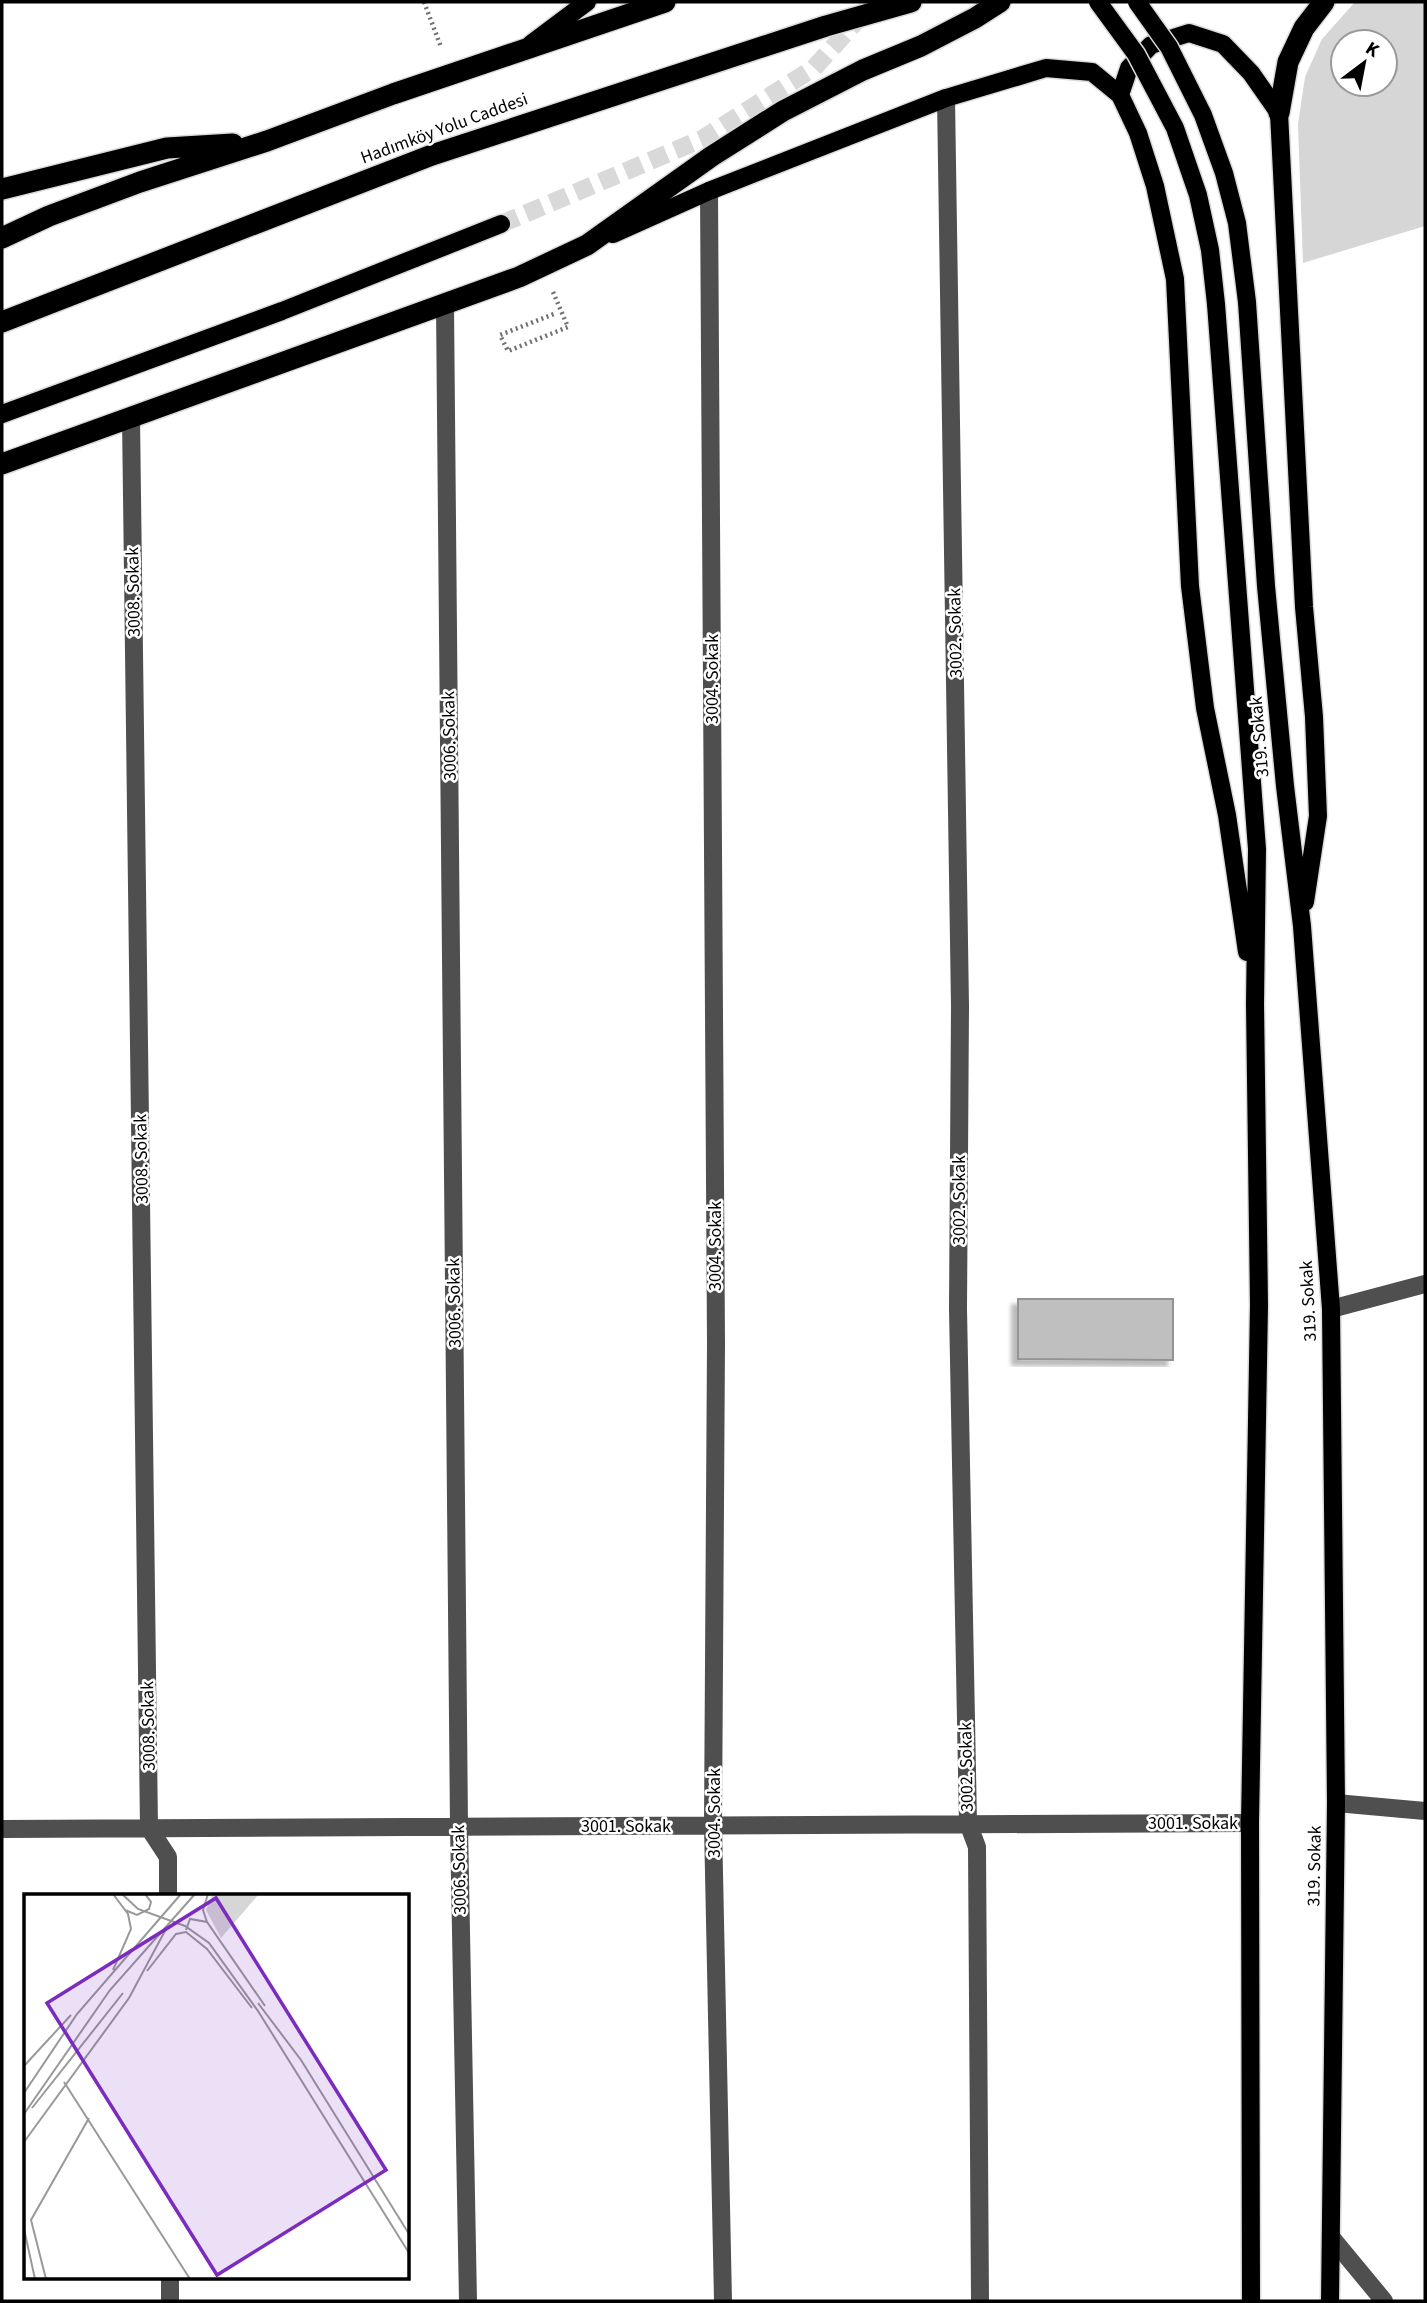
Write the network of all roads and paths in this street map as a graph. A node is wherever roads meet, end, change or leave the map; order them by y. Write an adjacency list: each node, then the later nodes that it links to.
1 (424, 2): 10 (path)
2 (587, 2): 9 (main road)
3 (665, 2): 9 (highway)
4 (911, 2): 23 (highway, Hadımköy Yolu Caddesi)
5 (1000, 2): 19 (highway)
6 (1098, 2): 28 (main road, 319. Sokak, bridge)
7 (1137, 2): 27 (main road, 319. Sokak, bridge)
8 (1324, 2): 13 (highway)
9 (523, 50): 10 (highway)
10 (451, 75): 14 (highway)
11 (1120, 95): 12 (main road); 13 (main road); 28 (main road)
12 (946, 97): 16 (main road); 33 (street, 3002. Sokak)
13 (1279, 113): 27 (main road)
14 (267, 142): 15 (highway); 18 (highway)
15 (2, 189)
16 (709, 191): 19 (main road); 35 (street, 3004. Sokak)
17 (501, 224): 24 (main road)
18 (2, 238)
19 (587, 245): 20 (highway)
20 (543, 266): 21 (highway); 22 (path)
21 (445, 304): 25 (highway); 36 (street, 3006. Sokak)
22 (554, 314)
23 (2, 322)
24 (2, 414)
25 (131, 417): 26 (highway); 37 (street, 3008. Sokak)
26 (2, 464)
27 (1302, 926): 30 (main road, 319. Sokak)
28 (1255, 1004): 34 (main road, 319. Sokak)
29 (1425, 1284): 30 (street)
30 (1331, 1309): 31 (main road, 319. Sokak)
31 (1336, 1802): 32 (street); 40 (main road, 319. Sokak)
32 (1425, 1811)
33 (968, 1823): 34 (street, 3001. Sokak); 35 (street, 3001. Sokak); 45 (street, 3002. Sokak)
34 (1250, 1823): 46 (main road, 319. Sokak)
35 (713, 1825): 36 (street, 3001. Sokak); 44 (street, 3004. Sokak)
36 (458, 1826): 37 (street, 3001. Sokak); 43 (street, 3006. Sokak)
37 (149, 1828): 38 (street, 3001. Sokak); 39 (street)
38 (2, 1829)
39 (168, 1894)
40 (1331, 2237): 47 (main road, 319. Sokak); 48 (street)
41 (170, 2278): 42 (street)
42 (170, 2301)
43 (468, 2301)
44 (723, 2301)
45 (980, 2301)
46 (1251, 2301)
47 (1331, 2301)
48 (1384, 2301)

